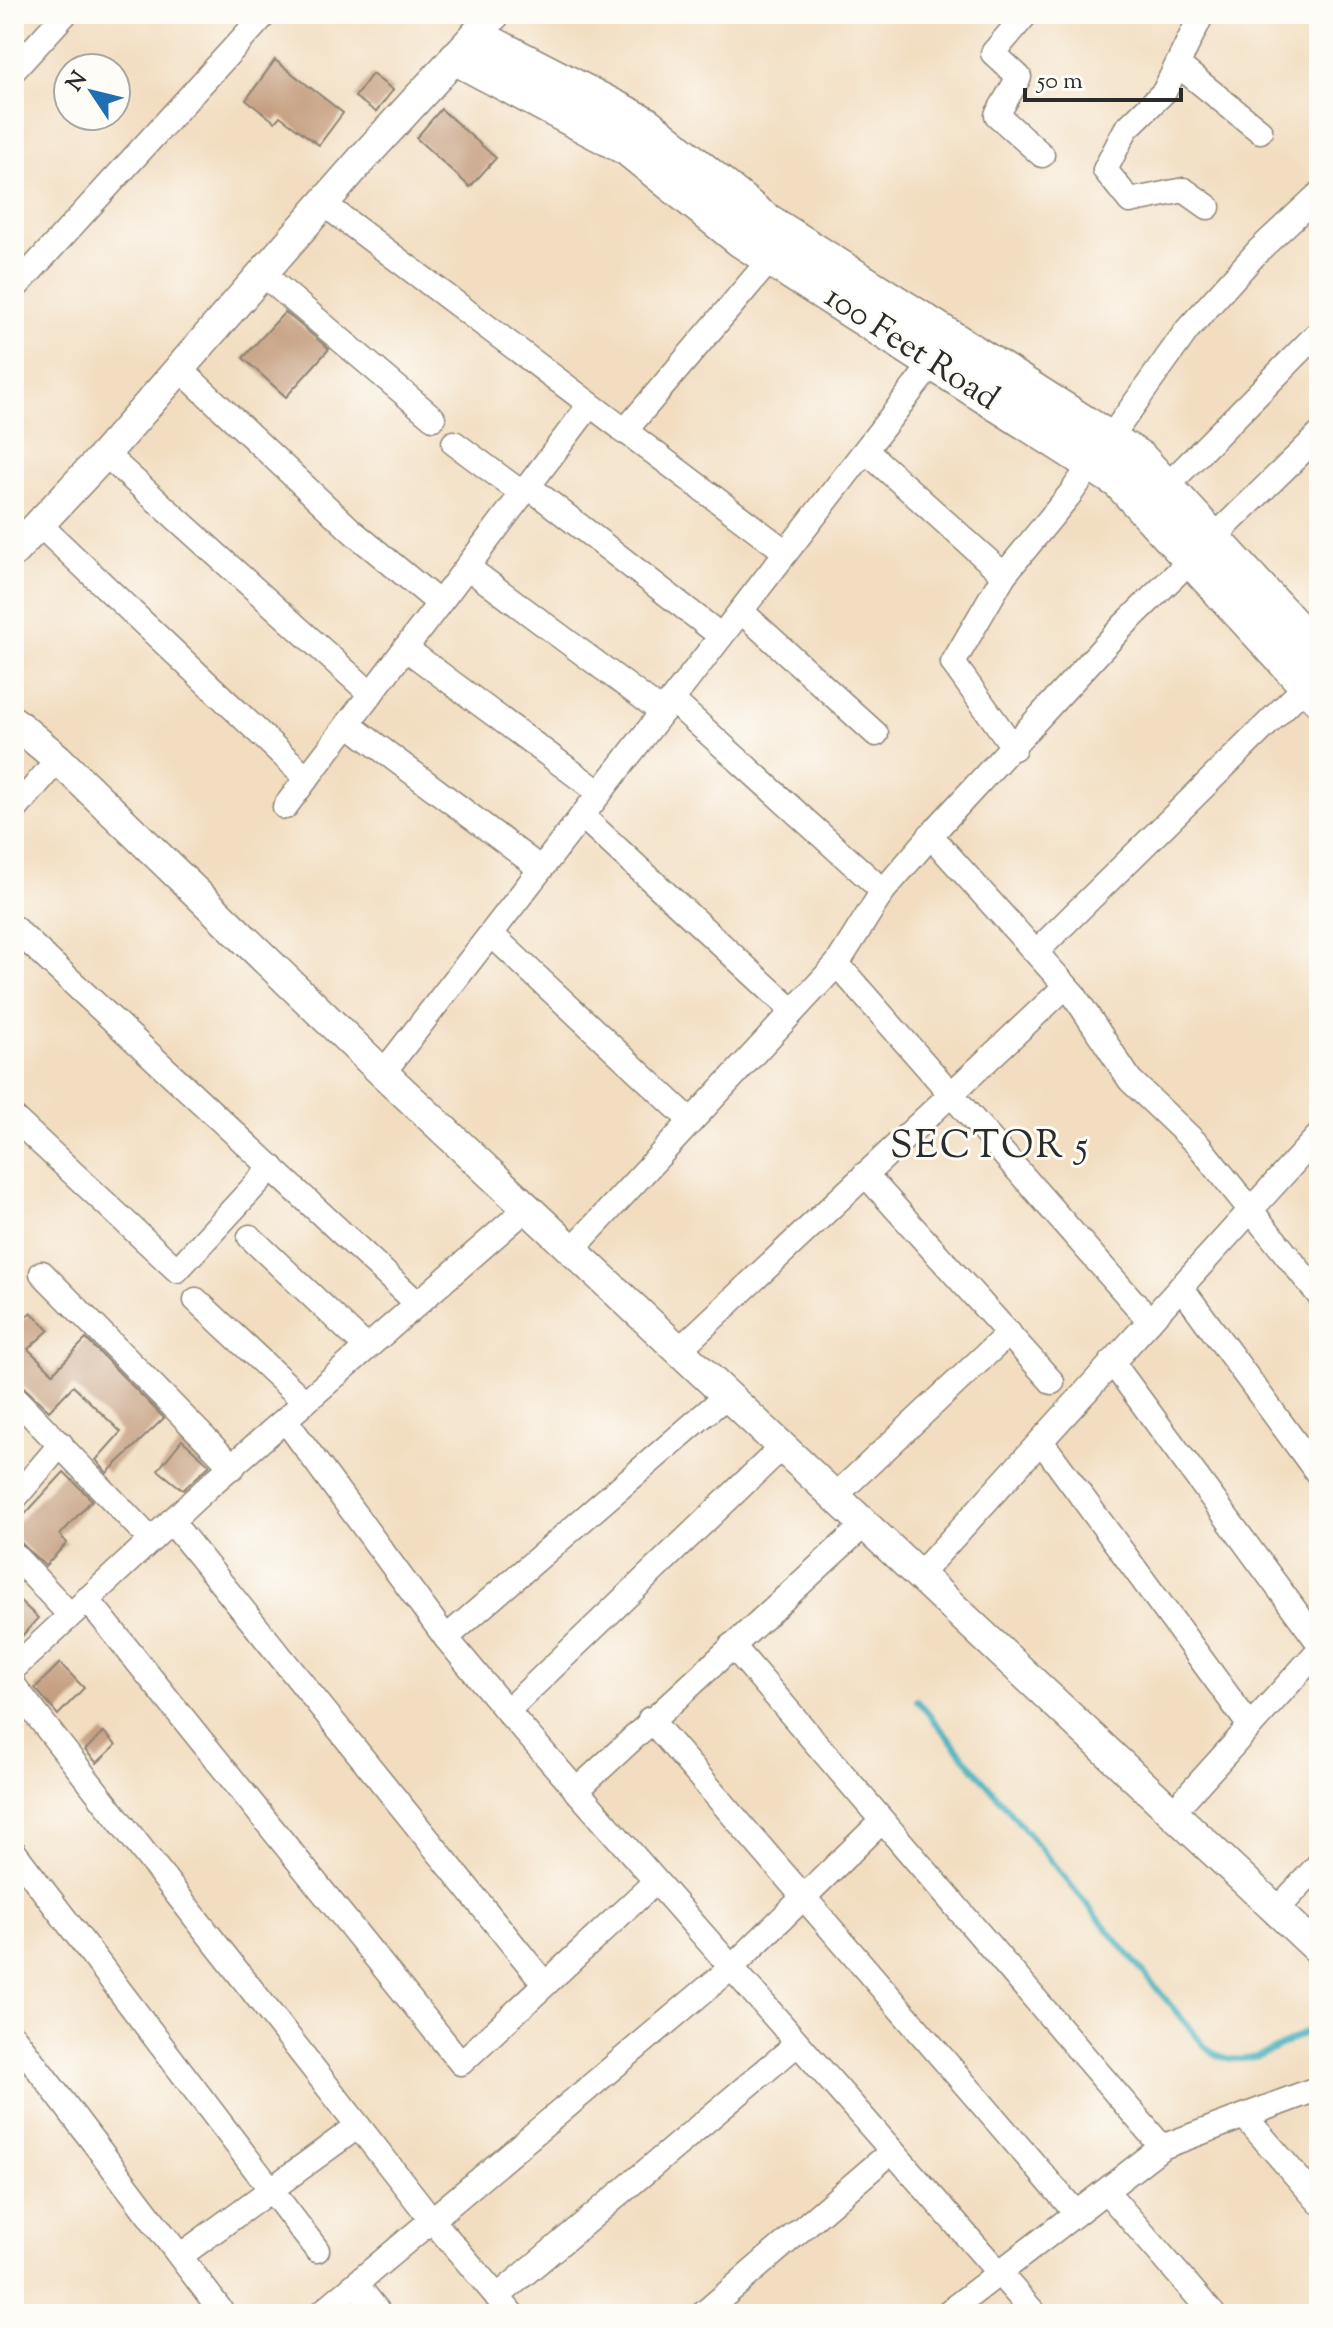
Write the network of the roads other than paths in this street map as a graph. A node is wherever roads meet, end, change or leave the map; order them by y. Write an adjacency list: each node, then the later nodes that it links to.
1 (65, 14): 7 (street)
2 (265, 14): 15 (street)
3 (1026, 14): 9 (street)
4 (1202, 14): 6 (street)
5 (476, 36): 11 (street); 13 (main road, 100 Feet Road)
6 (1178, 65): 8 (street); 12 (street)
7 (14, 70)
8 (1260, 131)
9 (1042, 155)
10 (1319, 194): 24 (street)
11 (324, 204): 14 (street); 19 (street)
12 (1208, 207)
13 (780, 247): 17 (main road, 100 Feet Road); 21 (street)
14 (264, 275): 18 (street); 20 (street)
15 (14, 289)
16 (1319, 332): 28 (street)
17 (942, 351): 24 (main road, 100 Feet Road); 32 (street)
18 (180, 369): 25 (street); 35 (street)
19 (589, 406): 21 (street); 27 (street)
20 (433, 418)
21 (624, 432): 32 (street)
22 (1319, 435): 31 (street)
23 (454, 443): 27 (street)
24 (1100, 451): 28 (main road, 100 Feet Road); 34 (street)
25 (105, 454): 29 (street); 41 (street)
26 (875, 459): 34 (street)
27 (526, 490): 33 (street); 37 (street)
28 (1155, 498): 31 (main road, 100 Feet Road)
29 (39, 524): 30 (street); 48 (street)
30 (14, 551)
31 (1204, 551): 39 (main road, 100 Feet Road); 40 (main road, 100 Feet Road); 46 (street)
32 (786, 552): 36 (street)
33 (467, 567): 35 (street); 42 (street)
34 (1004, 575): 46 (street)
35 (439, 603): 38 (street)
36 (741, 611): 37 (street); 45 (street)
37 (721, 636): 42 (street)
38 (405, 648): 41 (street); 49 (street)
39 (1319, 653)
40 (1315, 685): 58 (street)
41 (371, 694): 44 (street)
42 (667, 706): 49 (street); 55 (street)
43 (14, 722): 47 (street)
44 (348, 724): 48 (street); 54 (street)
45 (876, 734)
46 (1014, 748): 53 (street)
47 (58, 759): 51 (street); 62 (street)
48 (307, 778): 50 (street)
49 (600, 793): 52 (street)
50 (285, 807)
51 (14, 811)
52 (582, 816): 54 (street); 61 (street)
53 (930, 835): 55 (street); 58 (street)
54 (541, 869): 57 (street)
55 (883, 891): 59 (street)
56 (14, 928): 67 (street)
57 (491, 934): 62 (street); 65 (street)
58 (1036, 952): 60 (street)
59 (837, 964): 61 (street); 63 (street)
60 (1066, 986): 63 (street); 70 (street)
61 (793, 1011): 65 (street)
62 (383, 1073): 69 (street)
63 (951, 1094): 68 (street); 78 (street)
64 (14, 1118): 67 (street)
65 (691, 1121): 72 (street)
66 (1319, 1135): 70 (street)
67 (272, 1167): 77 (street)
68 (865, 1174): 79 (street); 81 (street)
69 (527, 1208): 72 (street); 77 (street)
70 (1251, 1209): 74 (street); 75 (street)
71 (250, 1237): 80 (street)
72 (572, 1250): 81 (street)
73 (42, 1273): 91 (street)
74 (1181, 1287): 78 (street); 92 (street)
75 (1319, 1295)
76 (196, 1300): 86 (street)
77 (417, 1303): 80 (street)
78 (1150, 1321): 82 (street)
79 (1009, 1333): 83 (street); 93 (street)
80 (366, 1347): 86 (street)
81 (679, 1350): 84 (street)
82 (1112, 1362): 88 (street); 102 (street)
83 (1052, 1382)
84 (727, 1395): 90 (street); 101 (street)
85 (14, 1397): 89 (street)
86 (305, 1402): 87 (street)
87 (286, 1421): 91 (street); 101 (street)
88 (1041, 1441): 99 (street); 109 (street)
89 (61, 1444): 94 (street); 97 (street)
90 (782, 1447): 93 (street); 107 (street)
91 (233, 1467): 95 (street)
92 (1319, 1475)
93 (835, 1496): 96 (street)
94 (14, 1499)
95 (171, 1521): 97 (street); 120 (street)
96 (865, 1524): 99 (street); 103 (street)
97 (151, 1540): 100 (street)
98 (14, 1555): 100 (street)
99 (919, 1575): 111 (street)
100 (78, 1607): 105 (street); 120 (street)
101 (446, 1638): 107 (street)
102 (1319, 1643)
103 (732, 1645): 108 (street); 112 (street)
104 (1319, 1650): 109 (street)
105 (19, 1652)
106 (14, 1686): 125 (street)
107 (507, 1711): 110 (street)
108 (650, 1719): 110 (street); 116 (street)
109 (1250, 1726): 111 (street)
110 (576, 1791): 115 (street)
111 (1172, 1813): 117 (street)
112 (882, 1821): 116 (street); 126 (street)
113 (14, 1852): 128 (street)
114 (1319, 1864): 117 (street)
115 (655, 1882): 119 (street); 120 (street)
116 (804, 1898): 119 (street); 131 (street)
117 (1276, 1911): 118 (street)
118 (1319, 1950)
119 (731, 1968): 122 (street); 132 (street)
120 (544, 1983)
121 (14, 2037): 134 (street)
122 (797, 2044): 127 (street); 137 (street)
123 (1319, 2088): 124 (street)
124 (1245, 2117): 126 (street); 130 (street)
125 (358, 2126): 128 (street); 132 (street)
126 (1162, 2147): 129 (street)
127 (891, 2152): 135 (street); 141 (street)
128 (271, 2190): 133 (street); 134 (street)
129 (1106, 2191): 131 (street); 144 (street)
130 (1319, 2202)
131 (1076, 2213): 135 (street)
132 (432, 2220): 136 (street); 137 (street)
133 (317, 2250)
134 (180, 2256): 138 (street)
135 (997, 2274): 142 (street); 143 (street)
136 (356, 2284): 139 (street); 140 (street)
137 (505, 2305)
138 (222, 2312)
139 (320, 2314)
140 (380, 2314)
141 (703, 2314)
142 (946, 2314)
143 (1035, 2314)
144 (1213, 2314)

